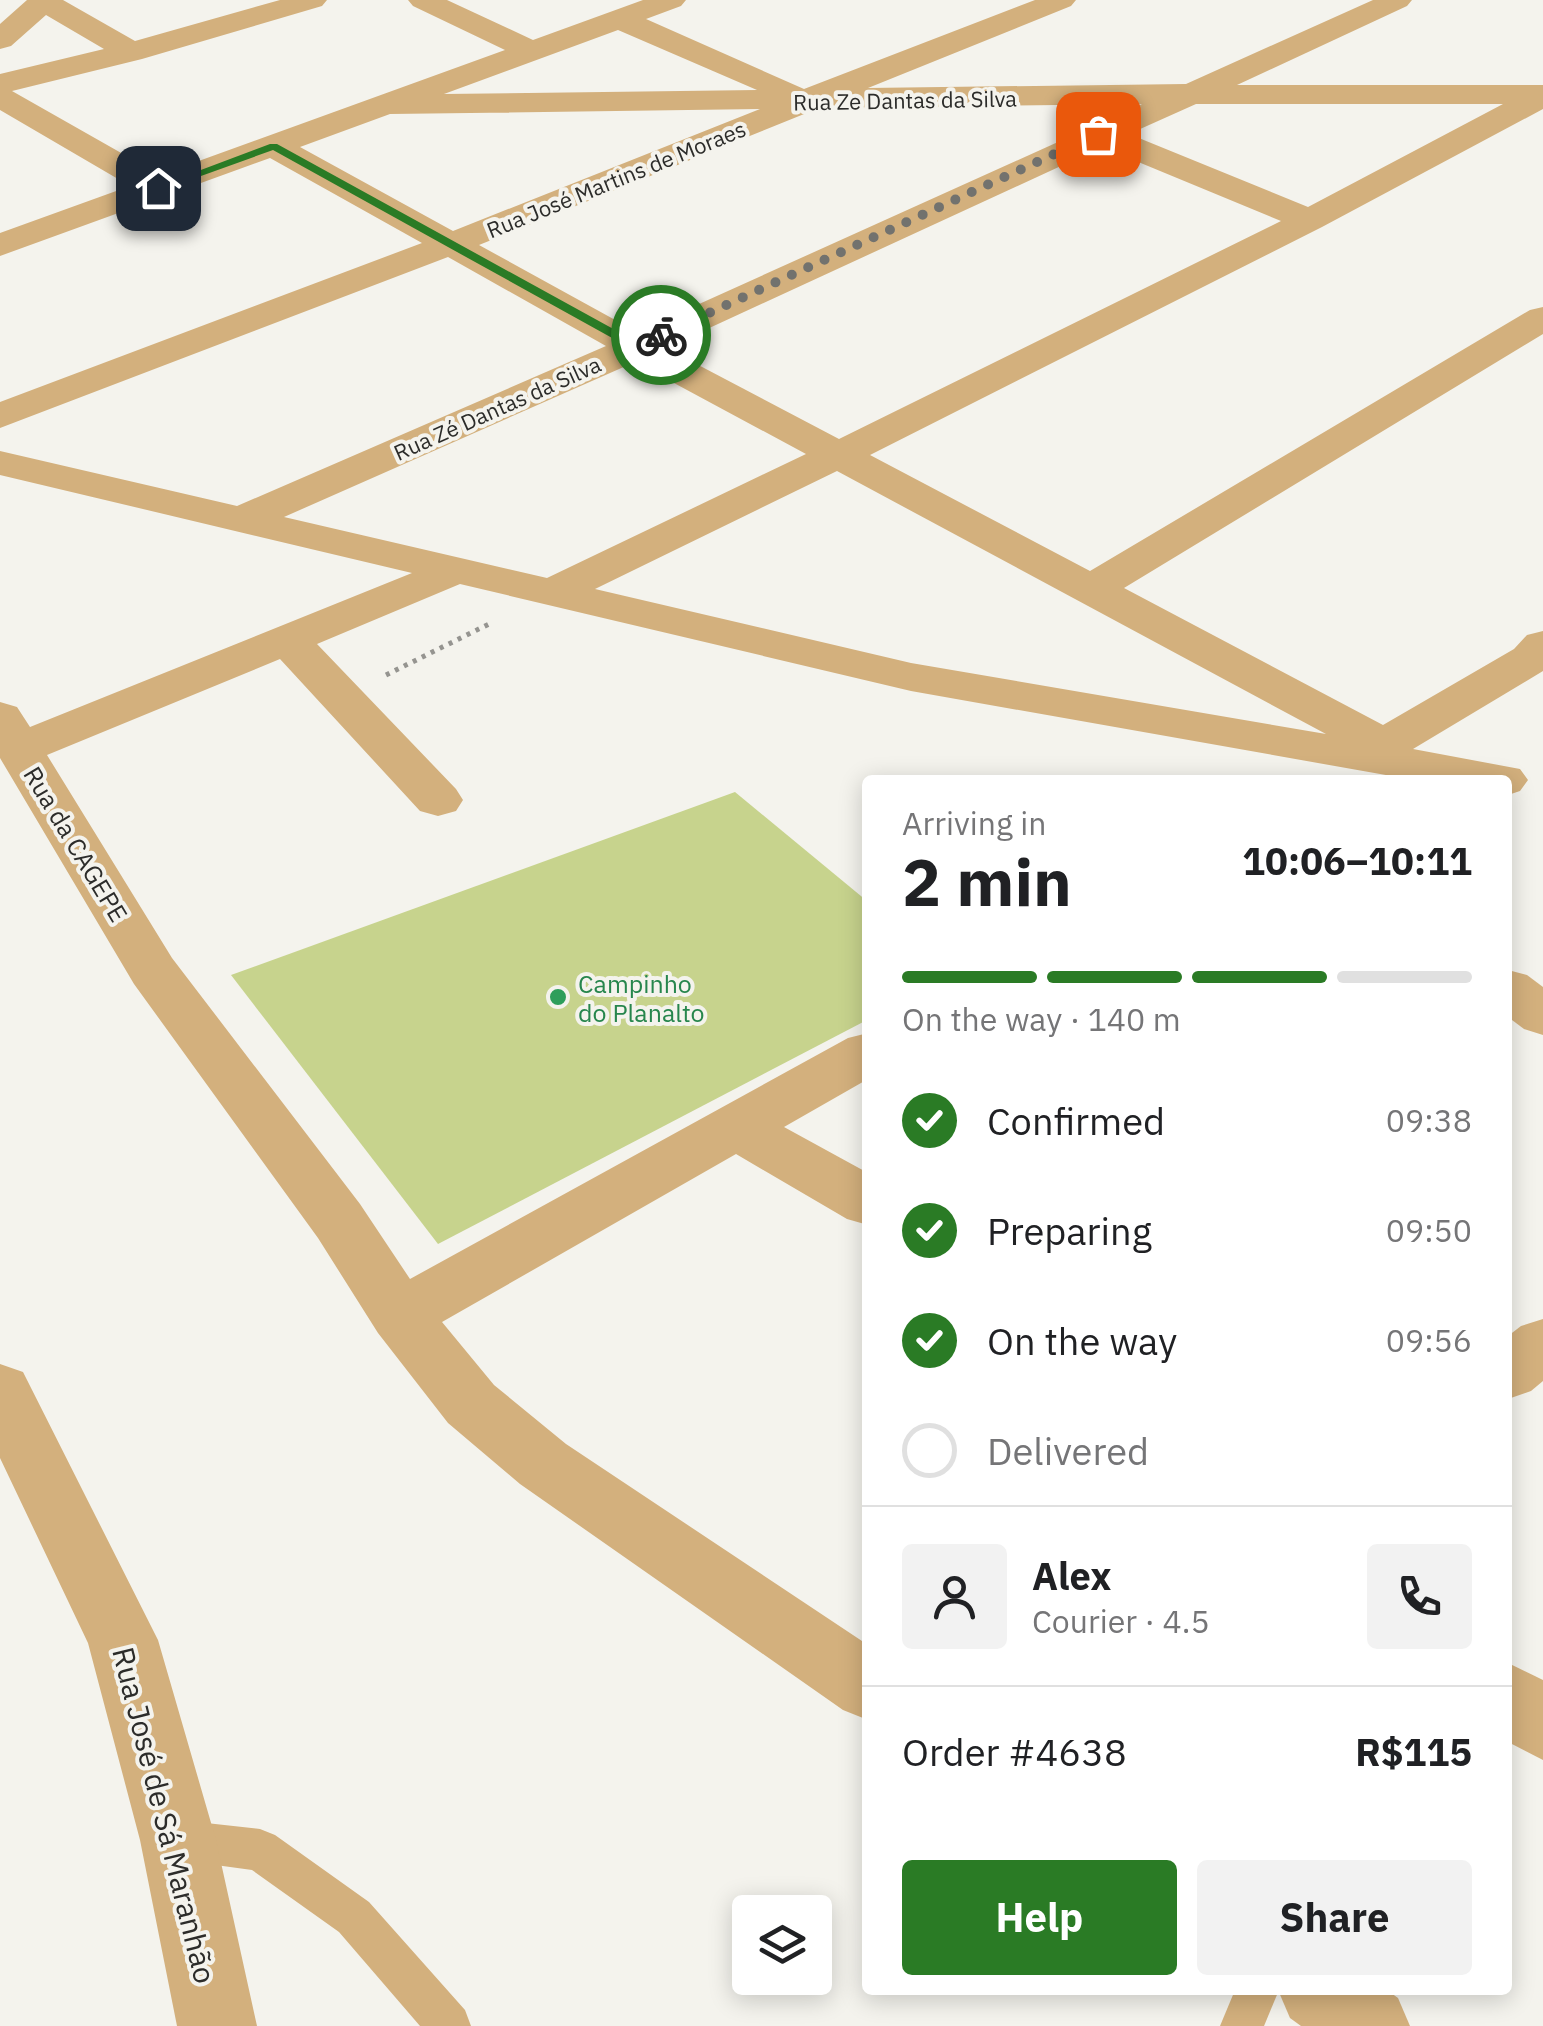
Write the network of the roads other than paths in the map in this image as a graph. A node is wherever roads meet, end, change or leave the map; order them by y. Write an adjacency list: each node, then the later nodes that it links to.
1 (312, 0): 10 (street)
2 (423, 0): 9 (street)
3 (672, 0): 7 (street)
4 (1061, 0): 14 (street, Rua José Martins de Moraes)
5 (1396, 0): 12 (street, Rua Zé Dantas da Silva)
6 (44, 1): 8 (street); 10 (street)
7 (619, 19): 9 (street); 14 (street)
8 (0, 40)
9 (532, 51): 16 (street)
10 (132, 52): 11 (street)
11 (0, 84)
12 (1186, 94): 14 (street, Rua Ze Dantas da Silva); 15 (street, Rua Ze Dantas da Silva); 17 (street, Rua Zé Dantas da Silva)
13 (0, 96): 19 (street)
14 (812, 102): 16 (street, Rua Ze Dantas da Silva); 21 (street, Rua José Martins de Moraes)
15 (1540, 102): 20 (street)
16 (388, 104): 18 (street)
17 (1098, 134): 20 (street); 24 (street, Rua Zé Dantas da Silva)
18 (274, 146): 19 (street); 21 (street)
19 (158, 188): 22 (street)
20 (1310, 220): 26 (street)
21 (451, 244): 24 (street); 25 (street, Rua José Martins de Moraes)
22 (0, 245)
23 (1543, 318): 30 (street)
24 (636, 347): 26 (street); 28 (street, Rua Zé Dantas da Silva)
25 (0, 416)
26 (842, 454): 30 (street); 31 (street)
27 (0, 463): 28 (street)
28 (243, 519): 29 (street)
29 (456, 571): 31 (street); 32 (street)
30 (1093, 588): 35 (street)
31 (556, 591): 35 (street)
32 (288, 641): 34 (street); 39 (street)
33 (1543, 645): 35 (street)
34 (9, 733): 45 (street, Rua da CAGEPE)
35 (1399, 763): 36 (street)
36 (1474, 775)
37 (1512, 781): 38 (street)
38 (1543, 788)
39 (438, 800)
40 (1512, 992): 41 (street)
41 (1543, 1015)
42 (862, 1056): 43 (street)
43 (735, 1126): 44 (street); 45 (street)
44 (862, 1199)
45 (400, 1315): 49 (street, Rua da CAGEPE)
46 (1543, 1344): 47 (street)
47 (1512, 1369)
48 (0, 1391): 52 (street, Rua José de Sá Maranhão)
49 (862, 1682)
50 (1512, 1699): 51 (street)
51 (1543, 1725)
52 (178, 1840): 55 (street, Rua José de Sá Maranhão); 56 (lane)
53 (1255, 1995): 57 (lane)
54 (1325, 1995): 58 (street)
55 (217, 2026)
56 (449, 2026)
57 (1242, 2026)
58 (1370, 2026)

